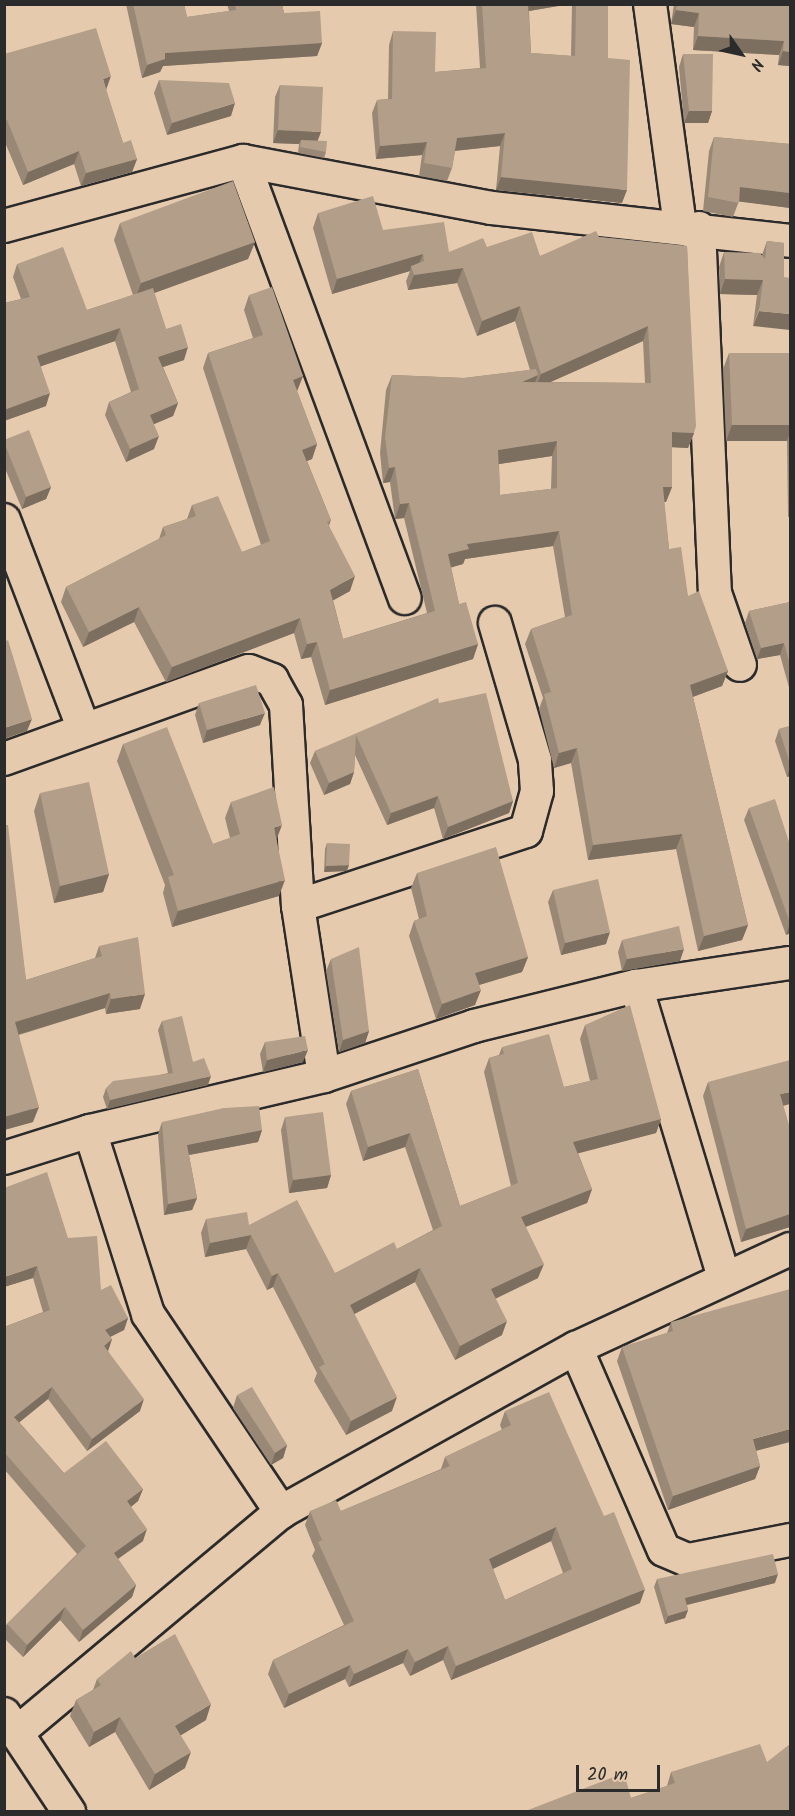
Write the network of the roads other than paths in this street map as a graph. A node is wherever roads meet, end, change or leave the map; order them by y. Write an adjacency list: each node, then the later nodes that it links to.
1 (650, 4): 4 (street)
2 (243, 161): 3 (street); 4 (street); 7 (street)
3 (4, 226)
4 (689, 226): 5 (street); 9 (street)
5 (790, 241)
6 (4, 520): 10 (street)
7 (405, 598)
8 (495, 623): 12 (street)
9 (740, 665)
10 (84, 729): 11 (street); 12 (street)
11 (4, 759)
12 (298, 906): 15 (street)
13 (790, 963): 14 (street)
14 (636, 986): 15 (street); 19 (street)
15 (324, 1076): 16 (street)
16 (90, 1131): 17 (street); 21 (street)
17 (4, 1158)
18 (790, 1249): 19 (street)
19 (724, 1277): 20 (street)
20 (576, 1348): 21 (street); 22 (street)
21 (281, 1512): 23 (street)
22 (790, 1540)
23 (12, 1723): 24 (street)
24 (69, 1812)

